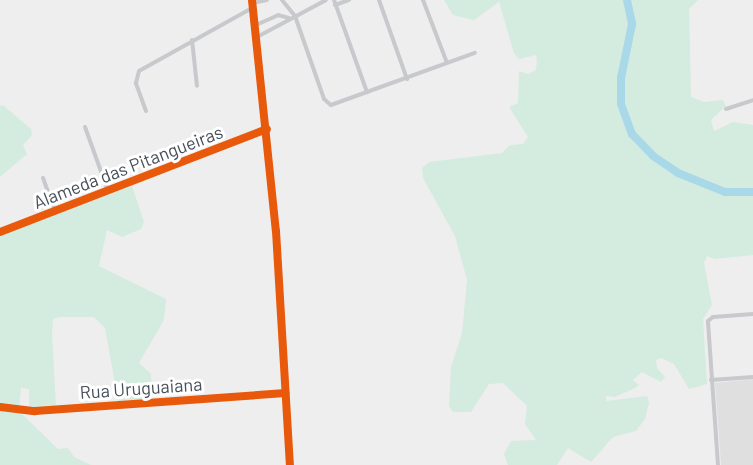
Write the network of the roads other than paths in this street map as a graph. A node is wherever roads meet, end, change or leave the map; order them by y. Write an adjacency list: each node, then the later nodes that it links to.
1 (267, 0): 9 (street)
2 (282, 0): 10 (street)
3 (326, 0): 10 (street)
4 (349, 0): 7 (street)
5 (380, 0): 17 (street)
6 (423, 0): 16 (street)
7 (341, 1): 8 (street)
8 (335, 2): 19 (street)
9 (253, 3): 12 (main road); 14 (street)
10 (295, 16): 11 (street); 19 (street)
11 (289, 19): 12 (street); 13 (street)
12 (256, 26): 13 (main road)
13 (257, 37): 24 (main road)
14 (192, 40): 18 (street); 22 (street)
15 (475, 53): 16 (street)
16 (447, 63): 17 (street)
17 (406, 78): 19 (street)
18 (197, 86)
19 (367, 93)
20 (753, 100): 21 (street)
21 (726, 109)
22 (146, 111)
23 (85, 127): 26 (street)
24 (267, 129): 26 (street, Alameda das Pitangueiras); 32 (main road)
25 (43, 178): 27 (street)
26 (108, 191): 27 (street, Alameda das Pitangueiras)
27 (55, 211): 28 (street, Alameda das Pitangueiras)
28 (0, 232)
29 (753, 314): 31 (street)
30 (753, 377): 31 (street)
31 (711, 380): 35 (street)
32 (285, 393): 33 (street, Rua Uruguaiana); 34 (main road)
33 (0, 407)
34 (290, 465)
35 (718, 465)

